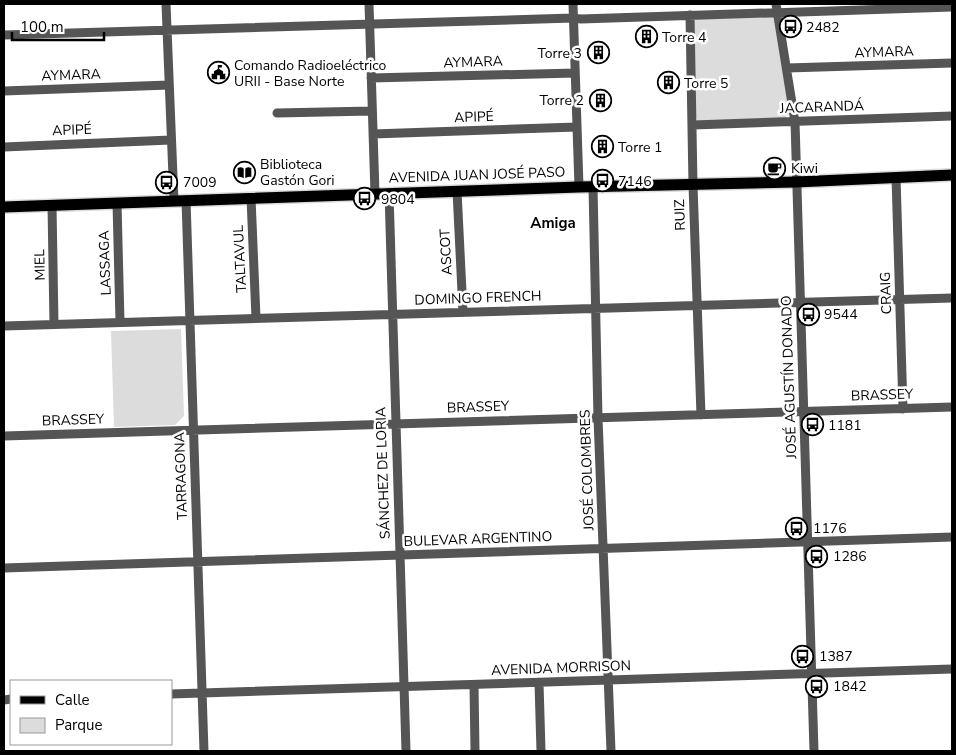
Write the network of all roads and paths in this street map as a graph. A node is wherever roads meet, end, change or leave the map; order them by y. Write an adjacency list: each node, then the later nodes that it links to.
1 (166, 4): 9 (street)
2 (369, 4): 8 (street)
3 (572, 4): 7 (street)
4 (952, 7): 5 (street)
5 (776, 8): 6 (street); 12 (street, JOSÉ AGUSTÍN DONADO)
6 (690, 15): 7 (street); 21 (street, RUIZ)
7 (573, 18): 8 (street); 13 (street)
8 (369, 24): 9 (street); 14 (street)
9 (167, 29): 10 (street); 15 (street)
10 (4, 35)
11 (952, 64): 12 (street, AYMARA)
12 (787, 68): 20 (street, JOSÉ AGUSTÍN DONADO)
13 (575, 73): 14 (street, AYMARA); 22 (street)
14 (371, 78): 17 (street)
15 (169, 85): 16 (street, AYMARA); 24 (street)
16 (4, 91)
17 (372, 111): 18 (street); 23 (street)
18 (277, 113)
19 (952, 116): 20 (street, JACARANDÁ)
20 (795, 122): 21 (street, JACARANDÁ); 28 (street, JOSÉ AGUSTÍN DONADO)
21 (693, 125): 29 (street, RUIZ)
22 (577, 127): 23 (street, APIPÉ); 30 (street)
23 (373, 134): 34 (street)
24 (171, 140): 25 (street, APIPÉ); 37 (street)
25 (4, 147)
26 (952, 175): 27 (main road, AVENIDA JUAN JOSÉ PASO)
27 (896, 177): 28 (main road, AVENIDA JUAN JOSÉ PASO); 42 (street, CRAIG)
28 (796, 182): 29 (main road, AVENIDA JUAN JOSÉ PASO); 43 (street, JOSÉ AGUSTÍN DONADO)
29 (693, 185): 31 (main road, AVENIDA JUAN JOSÉ PASO); 44 (street, RUIZ)
30 (579, 187): 31 (main road, AVENIDA JUAN JOSÉ PASO); 32 (main road, AVENIDA JUAN JOSÉ PASO)
31 (593, 187): 45 (street, JOSÉ COLOMBRES)
32 (457, 191): 33 (main road, AVENIDA JUAN JOSÉ PASO); 46 (street, ASCOT)
33 (389, 193): 34 (main road, AVENIDA JUAN JOSÉ PASO); 47 (street, SÁNCHEZ DE LORIA)
34 (375, 194): 35 (main road, AVENIDA JUAN JOSÉ PASO)
35 (251, 198): 36 (main road, AVENIDA JUAN JOSÉ PASO); 48 (street, TALTAVUL)
36 (186, 200): 37 (main road, AVENIDA JUAN JOSÉ PASO); 49 (street, TARRAGONA)
37 (174, 201): 38 (main road, AVENIDA JUAN JOSÉ PASO)
38 (117, 203): 39 (main road, AVENIDA JUAN JOSÉ PASO); 50 (street, LASSAGA)
39 (52, 205): 40 (main road, AVENIDA JUAN JOSÉ PASO); 51 (street, MIEL)
40 (4, 207)
41 (952, 298): 42 (street, DOMINGO FRENCH)
42 (900, 300): 43 (street, DOMINGO FRENCH); 54 (street, CRAIG)
43 (800, 301): 44 (street, DOMINGO FRENCH); 55 (street, JOSÉ AGUSTÍN DONADO)
44 (697, 305): 45 (street, DOMINGO FRENCH); 56 (street, RUIZ)
45 (596, 308): 46 (street, DOMINGO FRENCH); 57 (street, JOSÉ COLOMBRES)
46 (463, 312): 47 (street, DOMINGO FRENCH)
47 (392, 314): 48 (street, DOMINGO FRENCH); 58 (street, SÁNCHEZ DE LORIA)
48 (256, 318): 49 (street, DOMINGO FRENCH)
49 (190, 320): 50 (street, DOMINGO FRENCH); 59 (street, TARRAGONA)
50 (120, 322): 51 (street, DOMINGO FRENCH)
51 (54, 324): 52 (street, DOMINGO FRENCH)
52 (4, 326)
53 (952, 407): 54 (street, BRASSEY)
54 (903, 409): 55 (street, BRASSEY)
55 (804, 411): 56 (street, BRASSEY); 62 (street, JOSÉ AGUSTÍN DONADO)
56 (701, 415): 57 (street, BRASSEY)
57 (598, 418): 58 (street, BRASSEY); 63 (street, JOSÉ COLOMBRES)
58 (395, 423): 59 (street, BRASSEY); 64 (street, SÁNCHEZ DE LORIA)
59 (194, 429): 60 (street, BRASSEY); 65 (street, TARRAGONA)
60 (4, 436)
61 (952, 537): 62 (street, BULEVAR ARGENTINO)
62 (807, 542): 63 (street, BULEVAR ARGENTINO); 68 (street, JOSÉ AGUSTÍN DONADO)
63 (603, 548): 64 (street, BULEVAR ARGENTINO); 69 (street, JOSÉ COLOMBRES)
64 (400, 555): 65 (street, BULEVAR ARGENTINO); 72 (street, SÁNCHEZ DE LORIA)
65 (198, 561): 66 (street, BULEVAR ARGENTINO); 73 (street, TARRAGONA)
66 (4, 568)
67 (952, 670): 68 (street, AVENIDA MORRISON)
68 (812, 674): 69 (street, AVENIDA MORRISON); 80 (street, JOSÉ AGUSTÍN DONADO)
69 (608, 680): 70 (street, AVENIDA MORRISON); 79 (street, JOSÉ COLOMBRES)
70 (539, 683): 71 (street, AVENIDA MORRISON); 78 (street)
71 (474, 685): 72 (street, AVENIDA MORRISON); 77 (street)
72 (404, 687): 73 (street, AVENIDA MORRISON); 76 (street, SÁNCHEZ DE LORIA)
73 (202, 693): 74 (street, AVENIDA MORRISON); 75 (street, TARRAGONA)
74 (172, 694)
75 (204, 751)
76 (406, 751)
77 (475, 751)
78 (541, 751)
79 (611, 751)
80 (814, 751)

